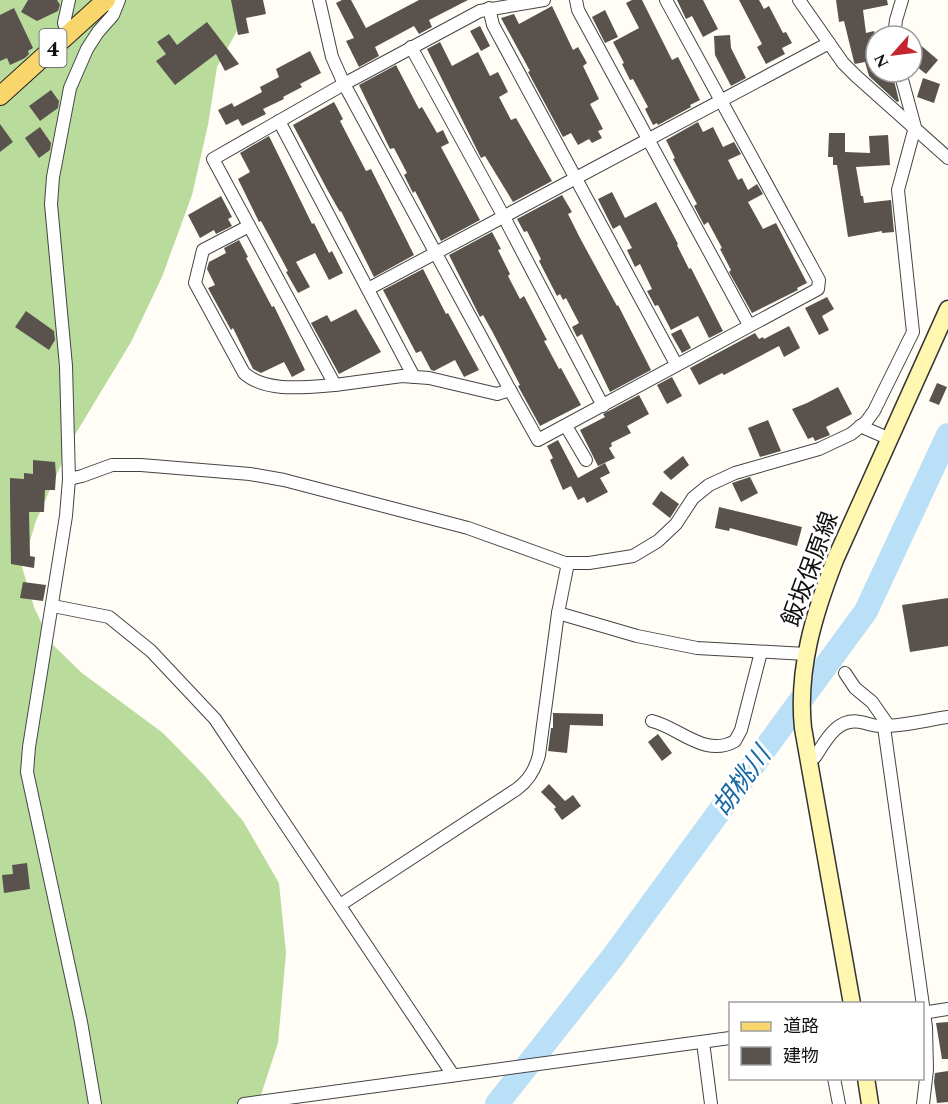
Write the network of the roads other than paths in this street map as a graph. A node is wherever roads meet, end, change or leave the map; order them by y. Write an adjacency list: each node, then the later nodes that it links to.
1 (69, 0): 12 (street)
2 (106, 0): 12 (main road, 4)
3 (119, 0): 39 (street)
4 (319, 0): 15 (street)
5 (544, 0): 10 (street)
6 (576, 0): 21 (street)
7 (666, 0): 18 (street)
8 (799, 0): 13 (street)
9 (902, 0): 11 (street)
10 (489, 8): 14 (street); 23 (street)
11 (896, 24)
12 (69, 34): 17 (main road, 4)
13 (829, 42): 18 (street); 20 (street)
14 (411, 47): 15 (street); 24 (street)
15 (345, 84): 19 (street); 26 (street)
16 (903, 84): 20 (street)
17 (0, 96)
18 (721, 100): 21 (street); 29 (street)
19 (279, 121): 25 (street); 27 (street)
20 (915, 127): 22 (street); 36 (street)
21 (649, 139): 23 (street); 29 (street)
22 (948, 158)
23 (576, 178): 24 (street); 30 (street)
24 (504, 216): 26 (street); 34 (street)
25 (249, 226): 32 (street); 32 (street)
26 (436, 253): 27 (street); 33 (street)
27 (368, 289): 31 (street)
28 (948, 309): 37 (main road, 飯坂保原線)
29 (749, 325): 30 (street)
30 (676, 364): 34 (street)
31 (414, 376): 32 (street); 33 (street)
32 (335, 385)
33 (510, 390): 35 (street)
34 (603, 405): 35 (street)
35 (566, 426): 38 (street)
36 (860, 426): 37 (street); 40 (street)
37 (890, 439): 44 (main road, 飯坂保原線)
38 (586, 460)
39 (69, 478): 40 (street); 41 (street)
40 (568, 563): 42 (street)
41 (53, 606): 50 (street); 61 (street)
42 (558, 613): 43 (street); 50 (street)
43 (761, 652): 44 (street); 47 (street)
44 (805, 656): 49 (main road, 飯坂保原線)
45 (845, 673): 48 (street)
46 (948, 717): 48 (street)
47 (652, 722)
48 (884, 727): 49 (street); 52 (street)
49 (808, 759): 51 (main road, 飯坂保原線)
50 (340, 905): 58 (street)
51 (852, 1002)
52 (922, 1002)
53 (948, 1009): 54 (street)
54 (924, 1012)
55 (924, 1022): 66 (street)
56 (729, 1038): 57 (street)
57 (703, 1042): 58 (street); 63 (street)
58 (453, 1075): 62 (street)
59 (834, 1080): 64 (street)
60 (866, 1080): 65 (main road)
61 (95, 1104)
62 (244, 1104)
63 (711, 1104)
64 (839, 1104)
65 (870, 1104)
66 (923, 1104)

